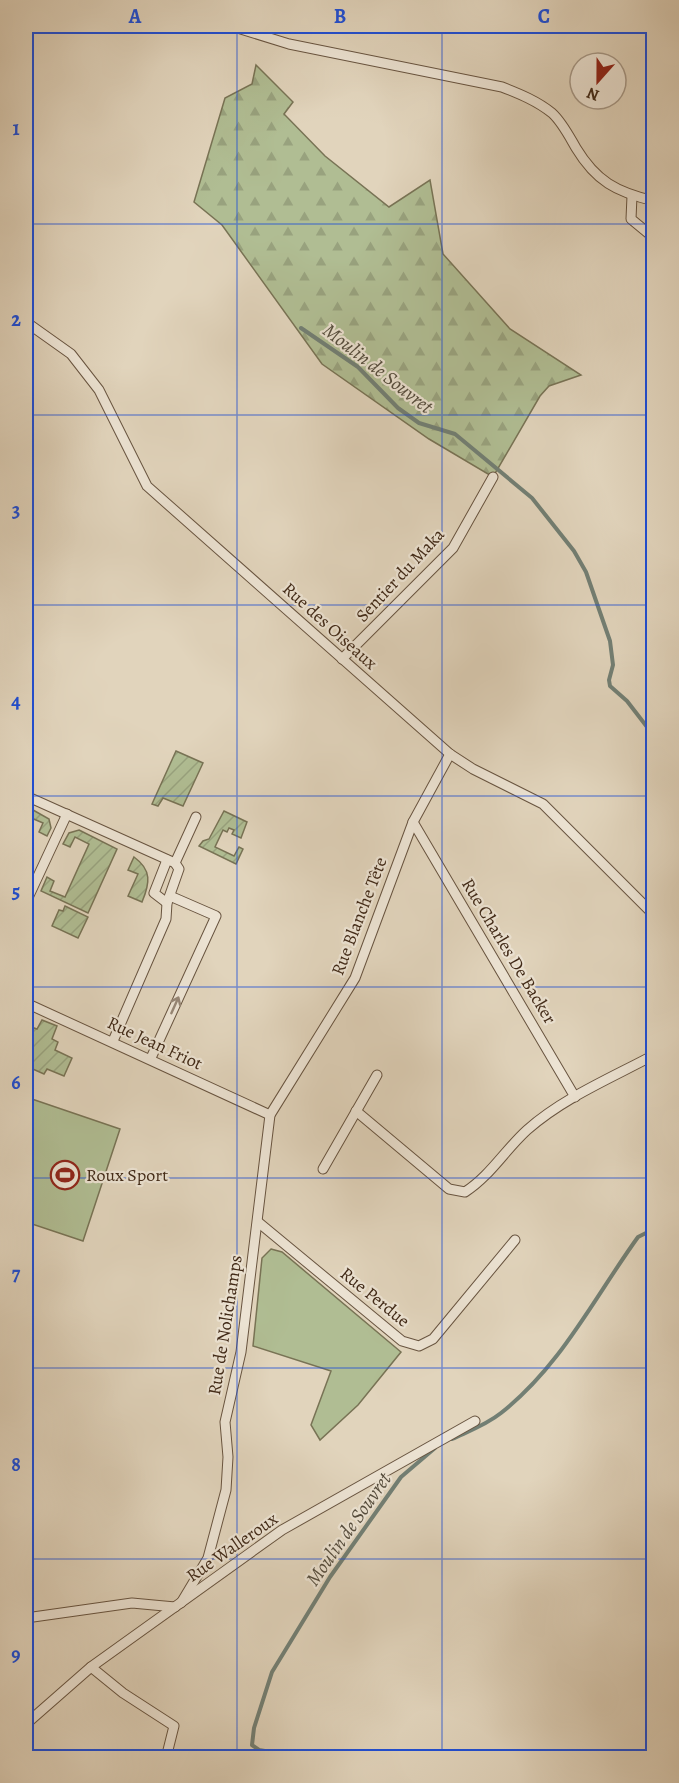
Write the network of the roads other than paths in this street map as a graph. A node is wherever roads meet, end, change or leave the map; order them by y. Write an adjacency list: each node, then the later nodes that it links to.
1 (231, 26): 2 (street)
2 (632, 196): 3 (street); 4 (street)
3 (654, 201)
4 (654, 238)
5 (26, 322): 7 (street, Rue des Oiseaux)
6 (493, 477): 7 (street, Sentier du Maka)
7 (342, 659): 8 (street, Rue des Oiseaux)
8 (450, 754): 12 (street, Rue Blanche Tête); 16 (street, Rue des Oiseaux)
9 (26, 796): 10 (street)
10 (67, 814): 13 (street); 15 (street)
11 (196, 817): 13 (street)
12 (413, 822): 22 (street, Rue Charles De Backer); 24 (street, Rue Blanche Tête)
13 (174, 864): 14 (street); 14 (street)
14 (168, 899): 18 (street); 20 (street, one-way to 14)
15 (26, 902)
16 (654, 915)
17 (26, 1003): 18 (street, Rue Jean Friot)
18 (113, 1041): 20 (street, Rue Jean Friot)
19 (654, 1055): 22 (street)
20 (151, 1058): 24 (street, Rue Jean Friot)
21 (377, 1076): 23 (street)
22 (576, 1097): 23 (street)
23 (356, 1111): 25 (street)
24 (270, 1115): 26 (street, Rue de Nolichamps)
25 (323, 1169)
26 (258, 1222): 27 (street, Rue Perdue); 29 (street, Rue de Nolichamps)
27 (515, 1240)
28 (475, 1421): 29 (street, Rue Walleroux)
29 (178, 1605): 30 (street); 31 (street, Rue Walleroux)
30 (26, 1618)
31 (91, 1667): 32 (street, Rue Walleroux); 33 (street)
32 (26, 1724)
33 (166, 1758)

